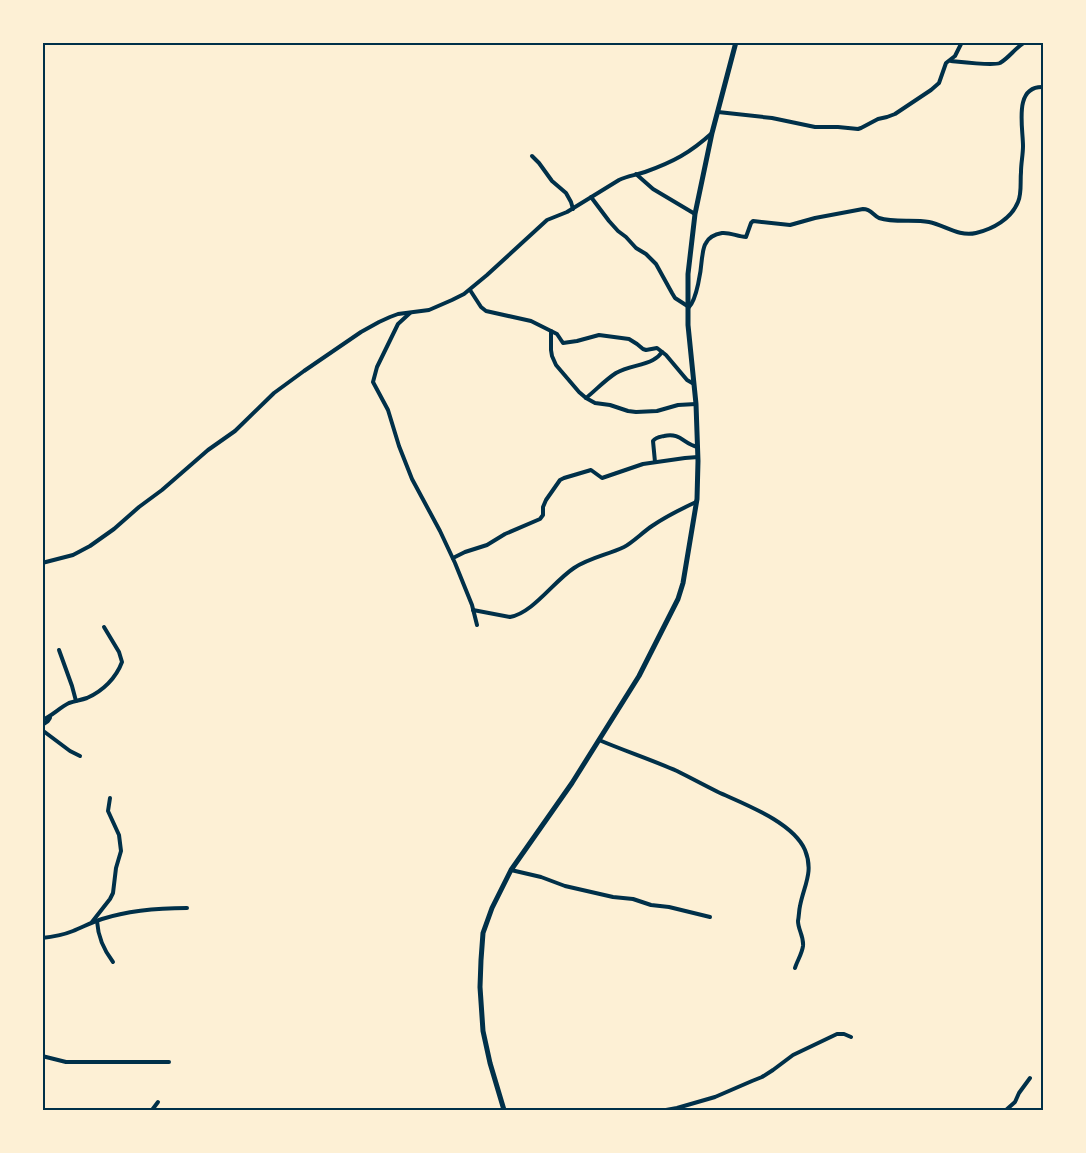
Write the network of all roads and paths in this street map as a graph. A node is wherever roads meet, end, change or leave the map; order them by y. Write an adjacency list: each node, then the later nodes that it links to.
1 (736, 42): 6 (street)
2 (962, 42): 4 (street)
3 (1026, 42): 4 (street)
4 (949, 61): 6 (street)
5 (1044, 87): 14 (street)
6 (718, 112): 7 (street)
7 (712, 133): 9 (street); 12 (street)
8 (532, 156): 11 (street)
9 (636, 174): 10 (street); 12 (street)
10 (591, 196): 11 (street); 14 (street)
11 (572, 209): 13 (street)
12 (695, 214): 14 (street)
13 (470, 290): 15 (street); 16 (street)
14 (689, 307): 18 (street)
15 (410, 313): 25 (street); 26 (street)
16 (551, 331): 17 (street); 19 (street)
17 (662, 352): 18 (street); 19 (street)
18 (694, 384): 20 (street)
19 (586, 398): 20 (street)
20 (696, 404): 21 (street)
21 (698, 447): 22 (street); 23 (street)
22 (698, 457): 23 (street); 24 (street)
23 (655, 462): 25 (street)
24 (696, 502): 27 (street); 36 (street)
25 (453, 558): 27 (street)
26 (42, 563)
27 (473, 610): 28 (street)
28 (477, 625)
29 (104, 627): 31 (street)
30 (59, 650): 31 (street)
31 (76, 701): 32 (street)
32 (51, 716): 33 (street); 34 (street)
33 (42, 720)
34 (42, 725)
35 (42, 730): 37 (street)
36 (599, 740): 39 (street); 46 (street)
37 (80, 756)
38 (110, 798): 43 (street)
39 (511, 870): 41 (street); 53 (street)
40 (187, 908): 42 (street)
41 (710, 917)
42 (97, 921): 43 (street); 45 (street)
43 (90, 923): 44 (street)
44 (42, 938)
45 (113, 962)
46 (795, 968)
47 (851, 1037): 54 (street)
48 (42, 1056): 49 (street)
49 (169, 1062)
50 (1030, 1078): 55 (street)
51 (158, 1102): 52 (street)
52 (152, 1110)
53 (504, 1110)
54 (666, 1110)
55 (1006, 1110)

